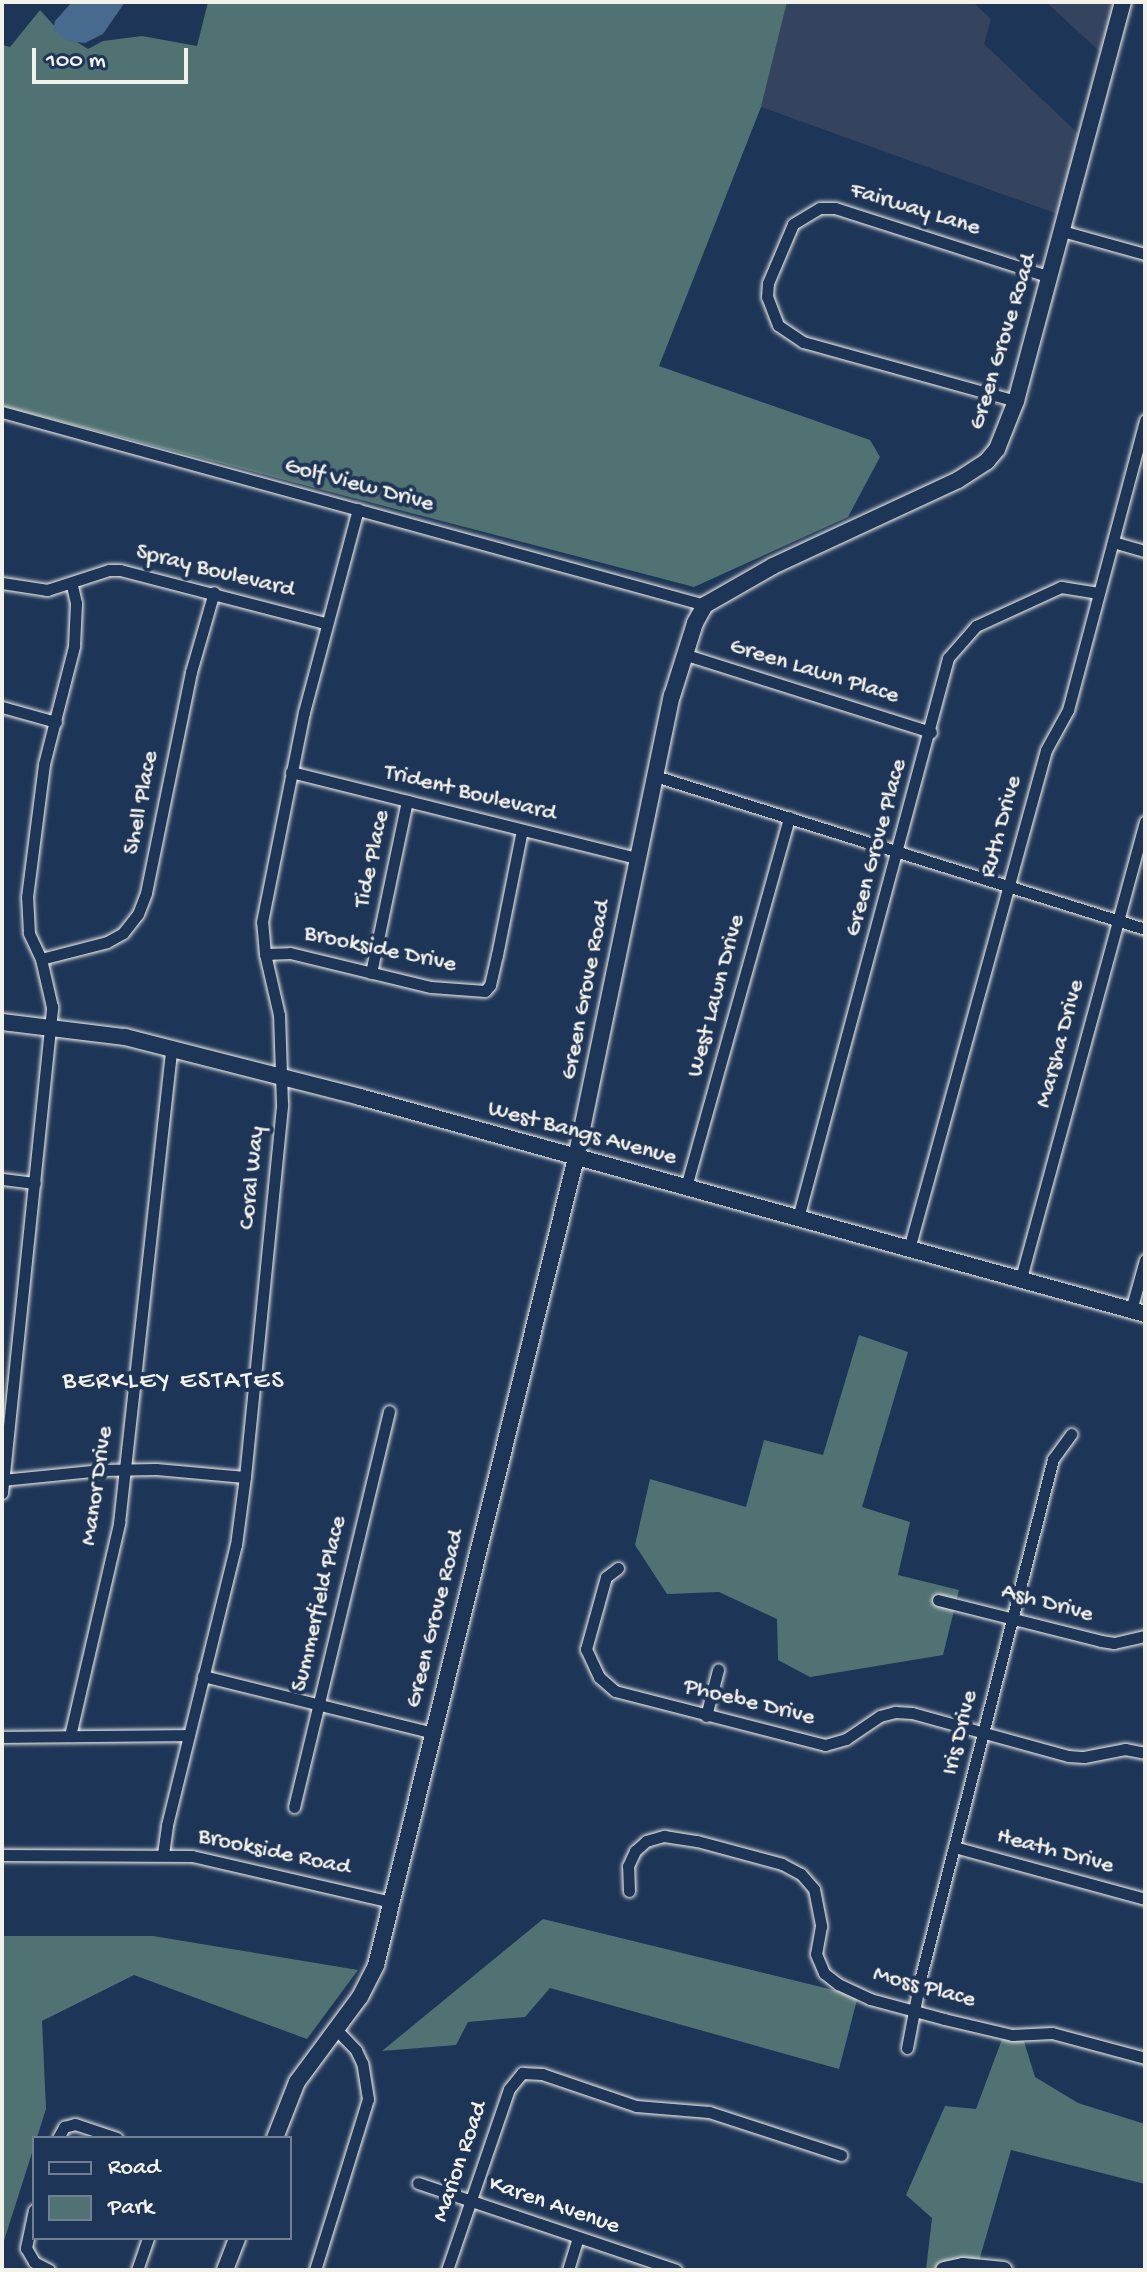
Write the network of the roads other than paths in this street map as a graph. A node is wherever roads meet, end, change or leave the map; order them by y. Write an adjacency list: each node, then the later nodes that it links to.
1 (1123, 2): 2 (street, Green Grove Road)
2 (1062, 231): 3 (street); 4 (street, Green Grove Road)
3 (1145, 254)
4 (1050, 277): 5 (street, Green Grove Road); 5 (street, Fairway Lane)
5 (1016, 401): 15 (street, Green Grove Road)
6 (2, 412): 8 (street, Golf View Drive)
7 (1145, 420): 9 (street, Ruth Drive)
8 (358, 509): 15 (street, Golf View Drive); 16 (street, Coral Way)
9 (1113, 542): 10 (street); 14 (street, Ruth Drive)
10 (1145, 551)
11 (2, 583): 12 (street, Spray Boulevard)
12 (72, 585): 13 (street, Spray Boulevard); 19 (street)
13 (214, 592): 16 (street, Spray Boulevard); 33 (street, Shell Place)
14 (1099, 593): 20 (street, Green Grove Place); 29 (street, Ruth Drive)
15 (705, 605): 17 (street, Green Grove Road)
16 (325, 623): 21 (street, Coral Way)
17 (683, 654): 20 (street, Green Lawn Place); 22 (street, Green Grove Road)
18 (2, 707): 19 (street)
19 (56, 722): 33 (street)
20 (931, 732): 27 (street, Green Grove Place)
21 (291, 772): 23 (street, Trident Boulevard); 32 (street, Coral Way)
22 (655, 776): 24 (street); 28 (street, Green Grove Road)
23 (407, 801): 26 (street, Trident Boulevard); 34 (street, Tide Place)
24 (789, 817): 27 (street); 42 (street, West Lawn Drive)
25 (1145, 822): 30 (street, Marsha Drive)
26 (522, 830): 28 (street, Trident Boulevard); 34 (street, Brookside Drive)
27 (898, 851): 29 (street); 43 (street, Green Grove Place)
28 (637, 858): 39 (street, Green Grove Road)
29 (1009, 886): 30 (street); 44 (street, Ruth Drive)
30 (1119, 920): 31 (street); 46 (street, Marsha Drive)
31 (1145, 929)
32 (265, 954): 34 (street, Brookside Drive); 38 (street, Coral Way)
33 (41, 959): 36 (street)
34 (371, 973)
35 (2, 1022): 36 (street, West Bangs Avenue)
36 (51, 1026): 37 (street, West Bangs Avenue); 41 (street)
37 (171, 1049): 38 (street, West Bangs Avenue); 50 (street, Manor Drive)
38 (282, 1079): 39 (street, West Bangs Avenue); 51 (street, Coral Way)
39 (576, 1158): 42 (street, West Bangs Avenue); 62 (street, Green Grove Road)
40 (2, 1179): 41 (street)
41 (35, 1183): 52 (street)
42 (686, 1187): 43 (street, West Bangs Avenue)
43 (798, 1218): 44 (street, West Bangs Avenue)
44 (909, 1249): 46 (street, West Bangs Avenue)
45 (1145, 1260): 47 (street)
46 (1021, 1278): 47 (street, West Bangs Avenue)
47 (1138, 1312)
48 (389, 1411): 60 (street, Summerfield Place)
49 (1071, 1434): 56 (street, Iris Drive)
50 (125, 1470): 51 (street); 52 (street); 65 (street, Manor Drive)
51 (245, 1477): 59 (street, Coral Way)
52 (3, 1480): 53 (street)
53 (2, 1493)
54 (618, 1568): 61 (street, Phoebe Drive)
55 (938, 1600): 56 (street, Ash Drive)
56 (1013, 1617): 57 (street, Ash Drive); 63 (street, Iris Drive)
57 (1145, 1636)
58 (718, 1670): 61 (street)
59 (203, 1676): 60 (street); 64 (street, Coral Way)
60 (319, 1705): 62 (street); 68 (street, Summerfield Place)
61 (706, 1716): 63 (street, Phoebe Drive)
62 (433, 1733): 74 (street, Green Grove Road)
63 (984, 1733): 67 (street, Phoebe Drive); 69 (street, Iris Drive)
64 (189, 1735): 65 (street); 70 (street, Coral Way)
65 (70, 1736): 66 (street)
66 (2, 1737)
67 (1145, 1753)
68 (294, 1807)
69 (954, 1847): 73 (street, Heath Drive); 75 (street, Iris Drive)
70 (163, 1854): 71 (street, Brookside Road); 74 (street, Brookside Road)
71 (2, 1855)
72 (629, 1891): 75 (street, Moss Place)
73 (1145, 1899)
74 (392, 1902): 76 (street, Green Grove Road)
75 (915, 2011): 77 (street, Iris Drive); 78 (street, Moss Place)
76 (336, 2029): 81 (street, Green Grove Road); 92 (street)
77 (907, 2048)
78 (1145, 2058)
79 (59, 2136): 80 (street)
80 (111, 2136)
81 (276, 2136)
82 (841, 2155): 84 (street, Marion Road)
83 (418, 2183): 84 (street, Karen Avenue)
84 (471, 2201): 86 (street, Karen Avenue); 93 (street, Marion Road)
85 (32, 2220): 89 (street)
86 (578, 2237): 94 (street); 95 (street, Karen Avenue)
87 (147, 2240): 90 (street)
88 (236, 2240): 91 (street)
89 (49, 2270)
90 (137, 2270)
91 (225, 2270)
92 (315, 2270)
93 (447, 2270)
94 (568, 2270)
95 (676, 2270)
96 (944, 2270): 97 (street)
97 (1004, 2270)

